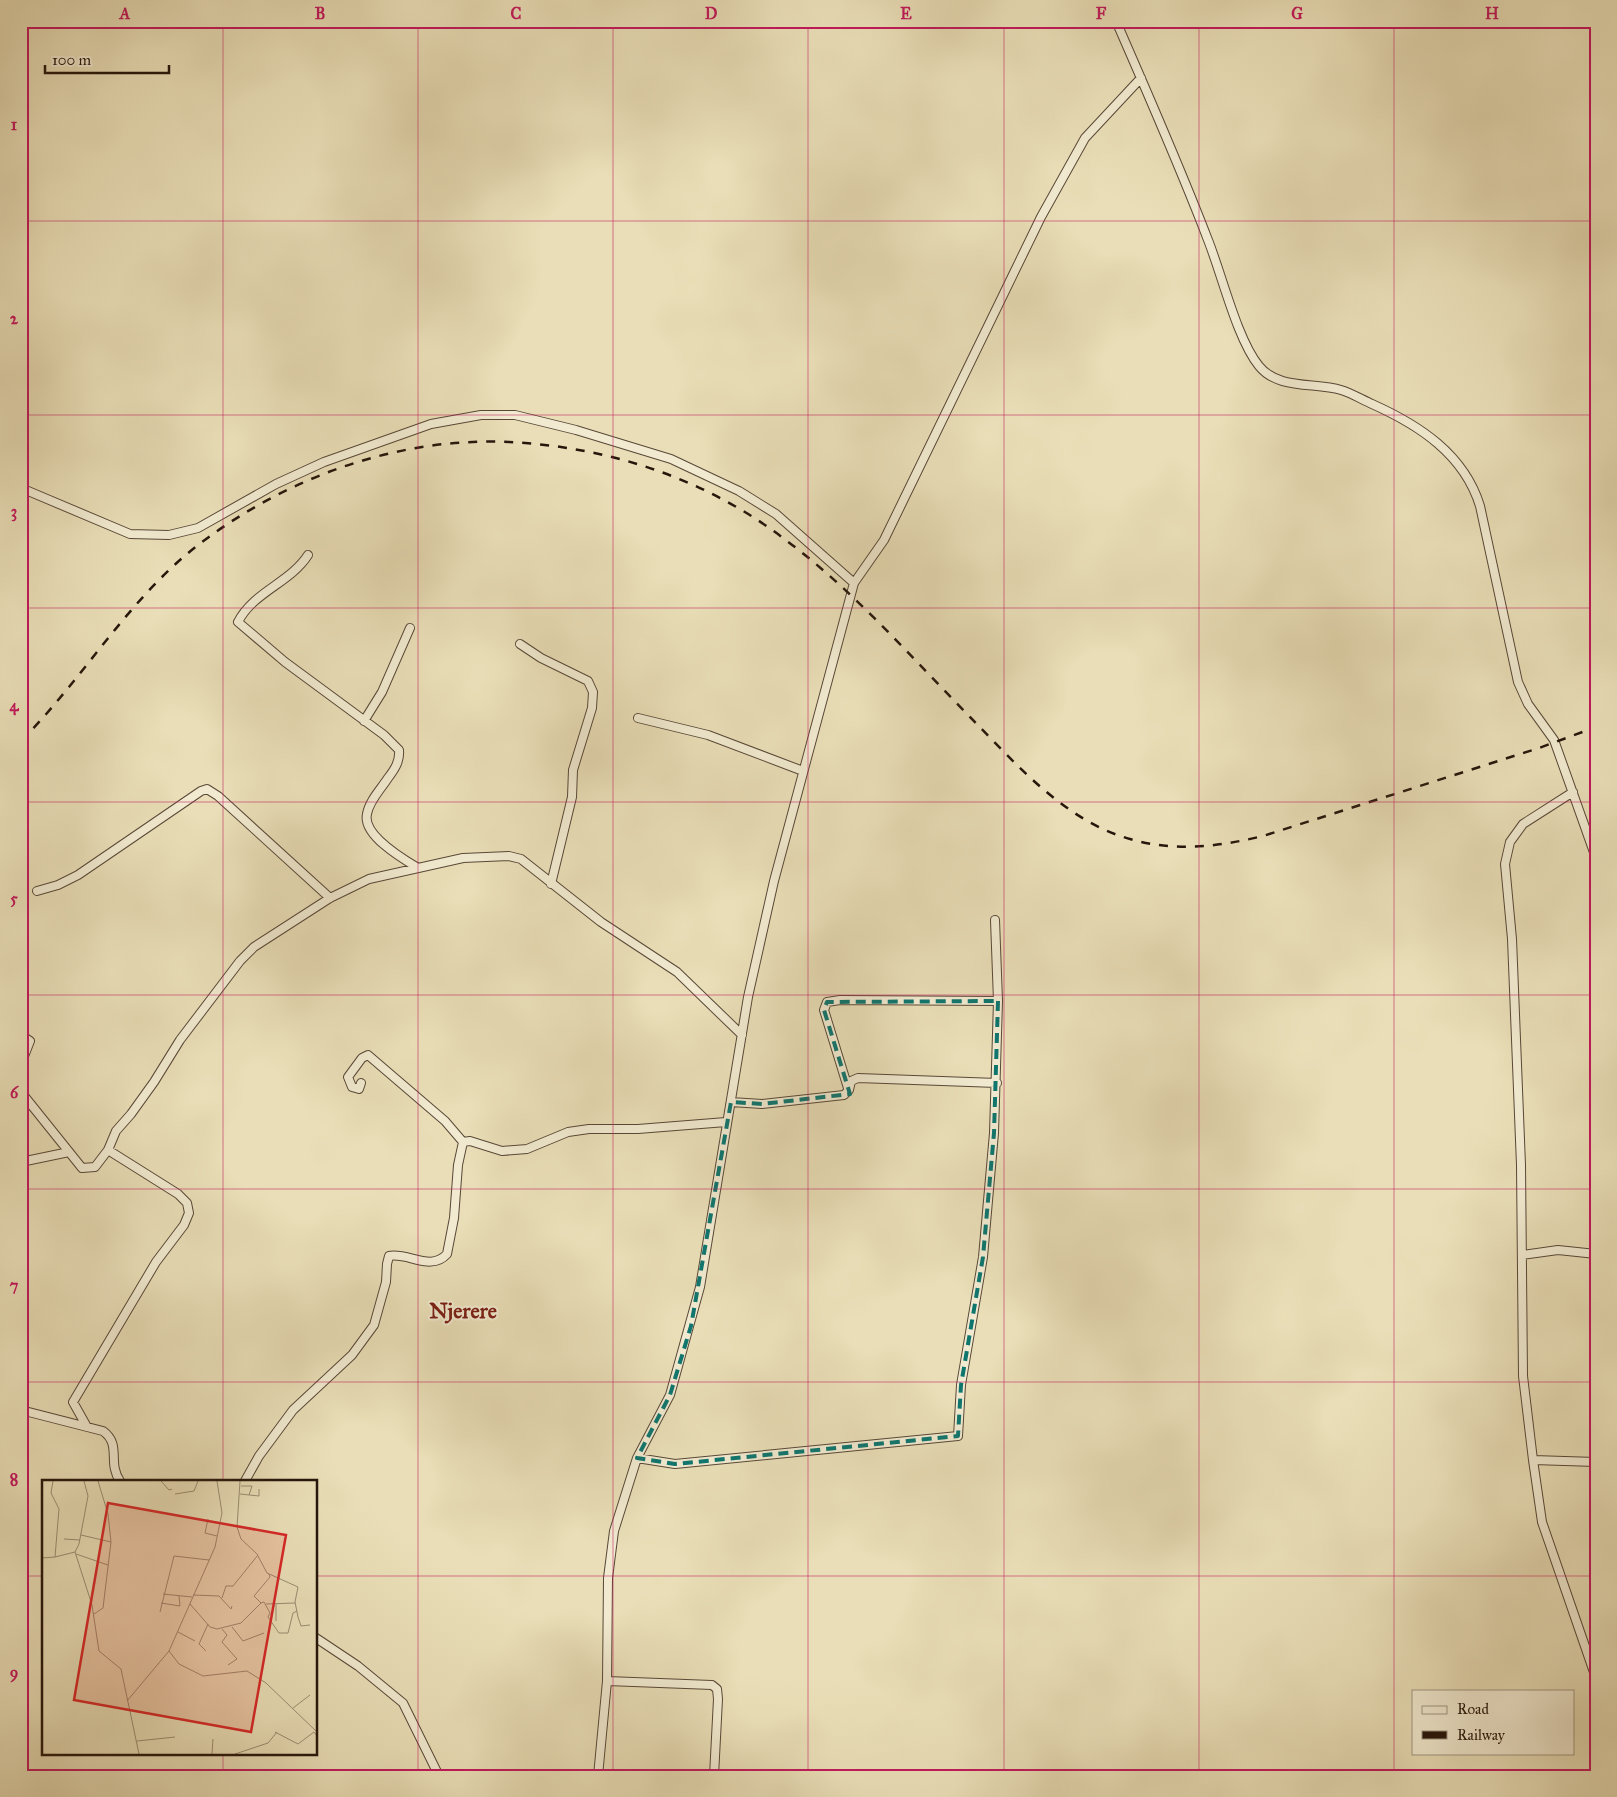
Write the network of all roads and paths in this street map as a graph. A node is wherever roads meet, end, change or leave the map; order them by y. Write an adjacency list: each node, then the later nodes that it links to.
1 (1116, 21): 2 (street)
2 (1140, 78): 5 (street); 11 (street)
3 (21, 488): 5 (street)
4 (308, 554): 9 (street)
5 (854, 583): 10 (street)
6 (410, 628): 9 (street)
7 (520, 644): 14 (street)
8 (638, 718): 10 (street)
9 (364, 721): 13 (street)
10 (803, 771): 20 (street)
11 (1573, 792): 12 (street); 33 (street)
12 (1596, 858)
13 (418, 868): 14 (street); 16 (street)
14 (551, 884): 20 (street)
15 (37, 891): 16 (street)
16 (330, 898): 29 (street)
17 (995, 920): 18 (street)
18 (998, 1001): 22 (street); 24 (street)
19 (21, 1035): 21 (street)
20 (742, 1035): 26 (street)
21 (21, 1064)
22 (997, 1082): 24 (street); 36 (street)
23 (361, 1084): 28 (street)
24 (849, 1090): 26 (street)
25 (21, 1092): 30 (street)
26 (731, 1102): 27 (street)
27 (726, 1122): 28 (street); 36 (street)
28 (463, 1142): 40 (street)
29 (108, 1150): 30 (street); 35 (street)
30 (69, 1152): 31 (street)
31 (21, 1162)
32 (1596, 1254): 33 (street)
33 (1522, 1255): 37 (street)
34 (21, 1410): 35 (street)
35 (87, 1427): 39 (street)
36 (637, 1458): 43 (street)
37 (1533, 1460): 38 (street); 42 (street)
38 (1596, 1462)
39 (120, 1480)
40 (246, 1480)
41 (318, 1639): 44 (street)
42 (1596, 1678)
43 (607, 1681): 45 (street); 46 (street)
44 (439, 1776)
45 (598, 1776)
46 (714, 1776)

